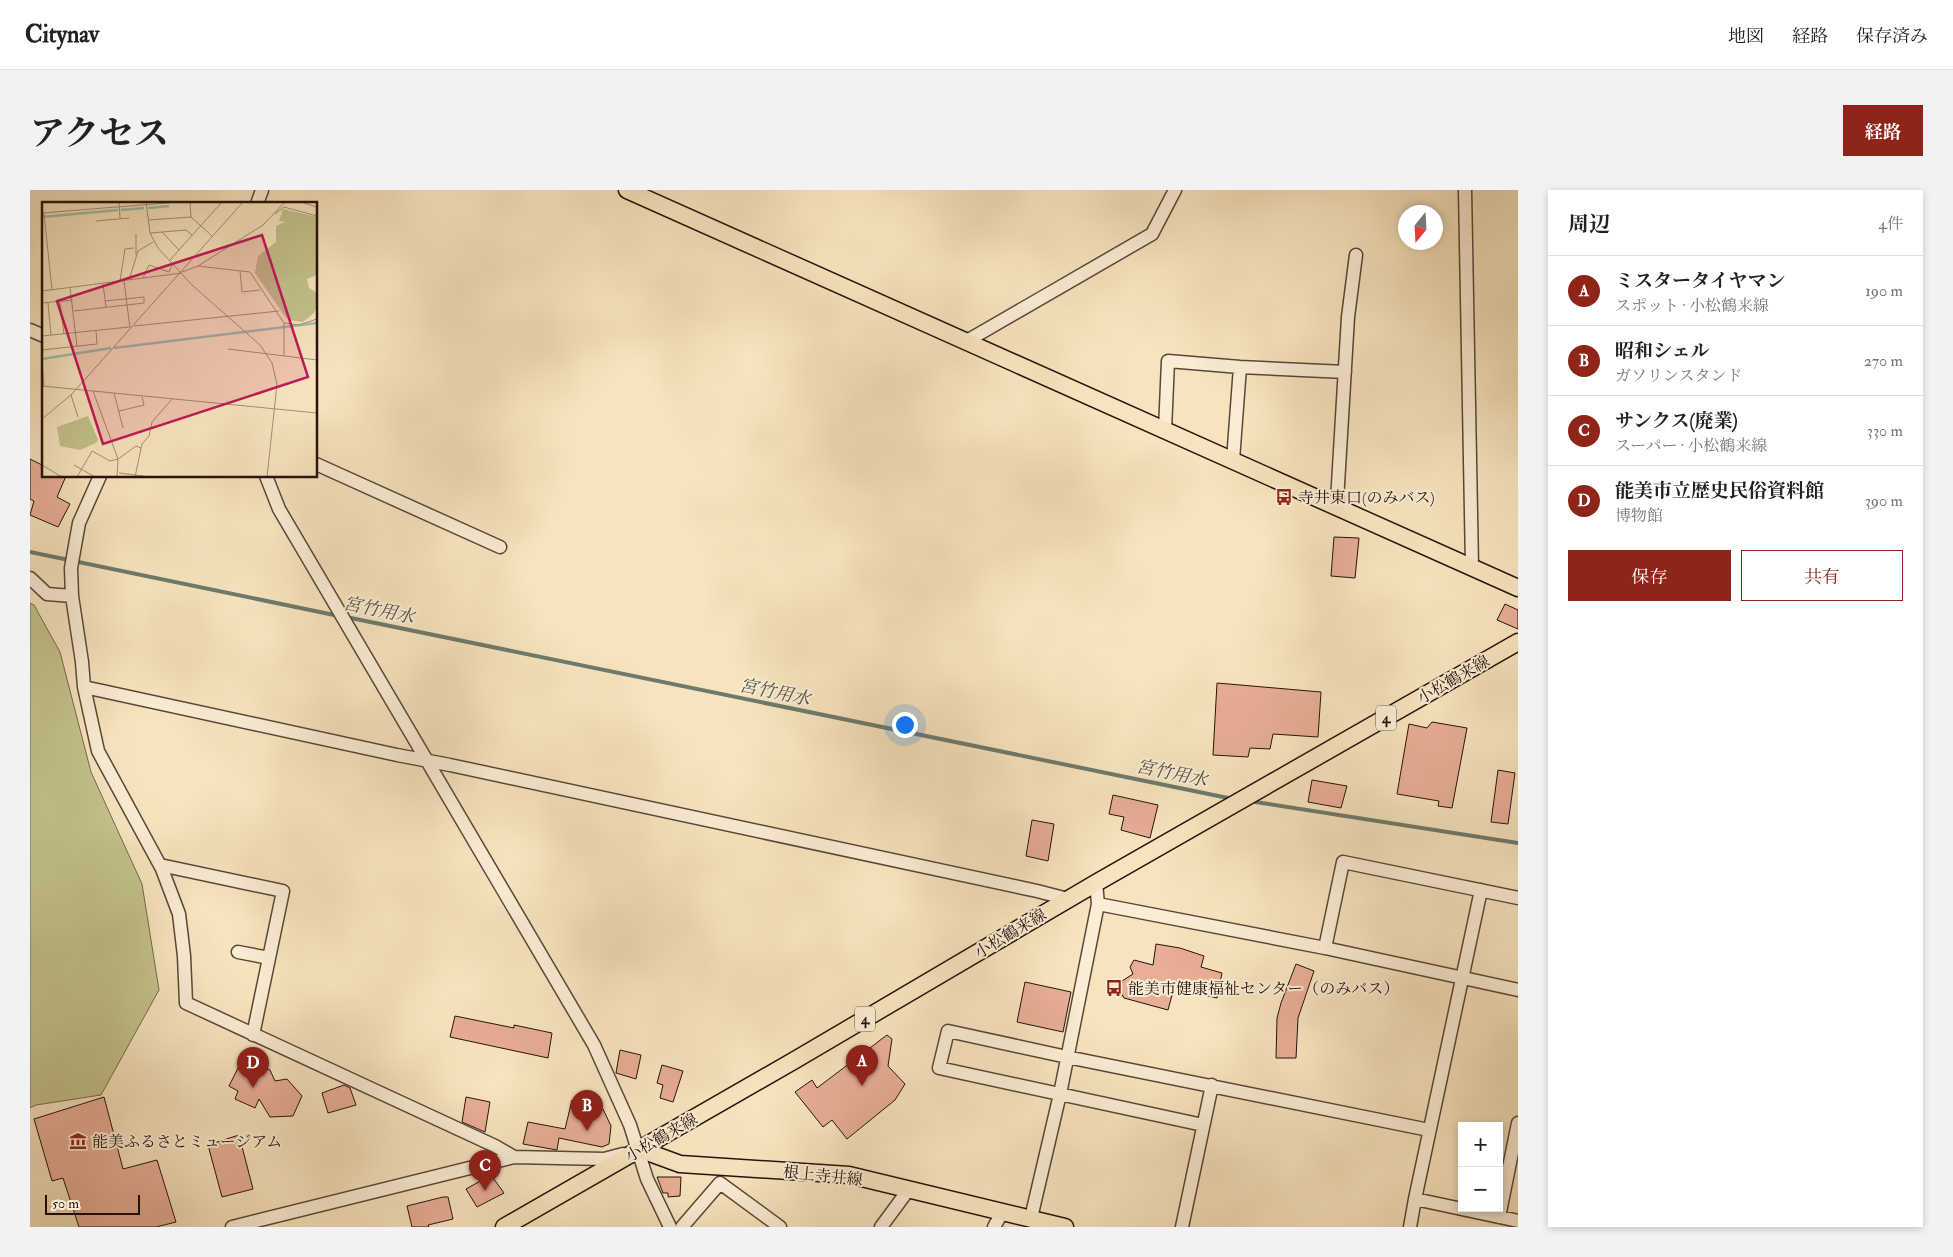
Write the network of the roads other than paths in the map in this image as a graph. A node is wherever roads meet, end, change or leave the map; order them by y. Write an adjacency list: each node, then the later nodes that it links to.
1 (262, 190): 5 (street)
2 (627, 190): 9 (main road)
3 (1175, 190): 9 (street)
4 (1465, 190): 19 (street)
5 (258, 202)
6 (1356, 255): 11 (street)
7 (30, 330): 8 (street)
8 (42, 335)
9 (965, 342): 12 (main road)
10 (1240, 367): 11 (street); 12 (street); 13 (street)
11 (1345, 372): 17 (street)
12 (1165, 430): 13 (main road)
13 (1233, 460): 17 (main road)
14 (318, 465): 18 (street)
15 (99, 478): 22 (street)
16 (267, 478): 25 (street)
17 (1338, 509): 19 (main road)
18 (500, 547)
19 (1472, 567): 21 (main road)
20 (30, 578): 22 (street)
21 (1518, 588)
22 (72, 596): 24 (street)
23 (1518, 642): 27 (main road, 小松鶴来線 / 4)
24 (84, 687): 25 (street); 26 (street)
25 (428, 761): 30 (street); 44 (street)
26 (160, 865): 34 (street); 37 (street)
27 (1096, 883): 30 (main road, 小松鶴来線 / 4); 31 (street)
28 (1481, 890): 29 (street); 32 (street); 35 (street)
29 (1518, 898)
30 (1068, 899): 44 (main road, 小松鶴来線 / 4)
31 (1098, 904): 32 (street); 38 (street)
32 (1325, 948): 35 (street)
33 (238, 952): 34 (street)
34 (269, 958): 37 (street)
35 (1462, 977): 36 (street); 43 (street)
36 (1518, 990)
37 (253, 1034): 45 (street)
38 (1067, 1056): 39 (street); 40 (street); 40 (street)
39 (1212, 1085): 42 (street); 43 (street)
40 (1060, 1094): 42 (street); 50 (street)
41 (1518, 1122): 49 (street)
42 (1203, 1125): 60 (street)
43 (1430, 1130): 47 (street)
44 (639, 1150): 45 (street); 46 (main road, 根上寺井線); 53 (main road, 小松鶴来線 / 4); 54 (street)
45 (514, 1157): 52 (street)
46 (909, 1189): 48 (main road, 根上寺井線); 57 (street)
47 (1415, 1198): 49 (street); 61 (street)
48 (1003, 1211): 50 (main road, 根上寺井線); 58 (street)
49 (1499, 1217): 51 (street)
50 (1031, 1218): 59 (main road, 根上寺井線)
51 (1518, 1221)
52 (232, 1227)
53 (504, 1227)
54 (670, 1227)
55 (682, 1227): 56 (street)
56 (780, 1227)
57 (881, 1227)
58 (994, 1227)
59 (1062, 1227)
60 (1182, 1227)
61 (1410, 1227)

